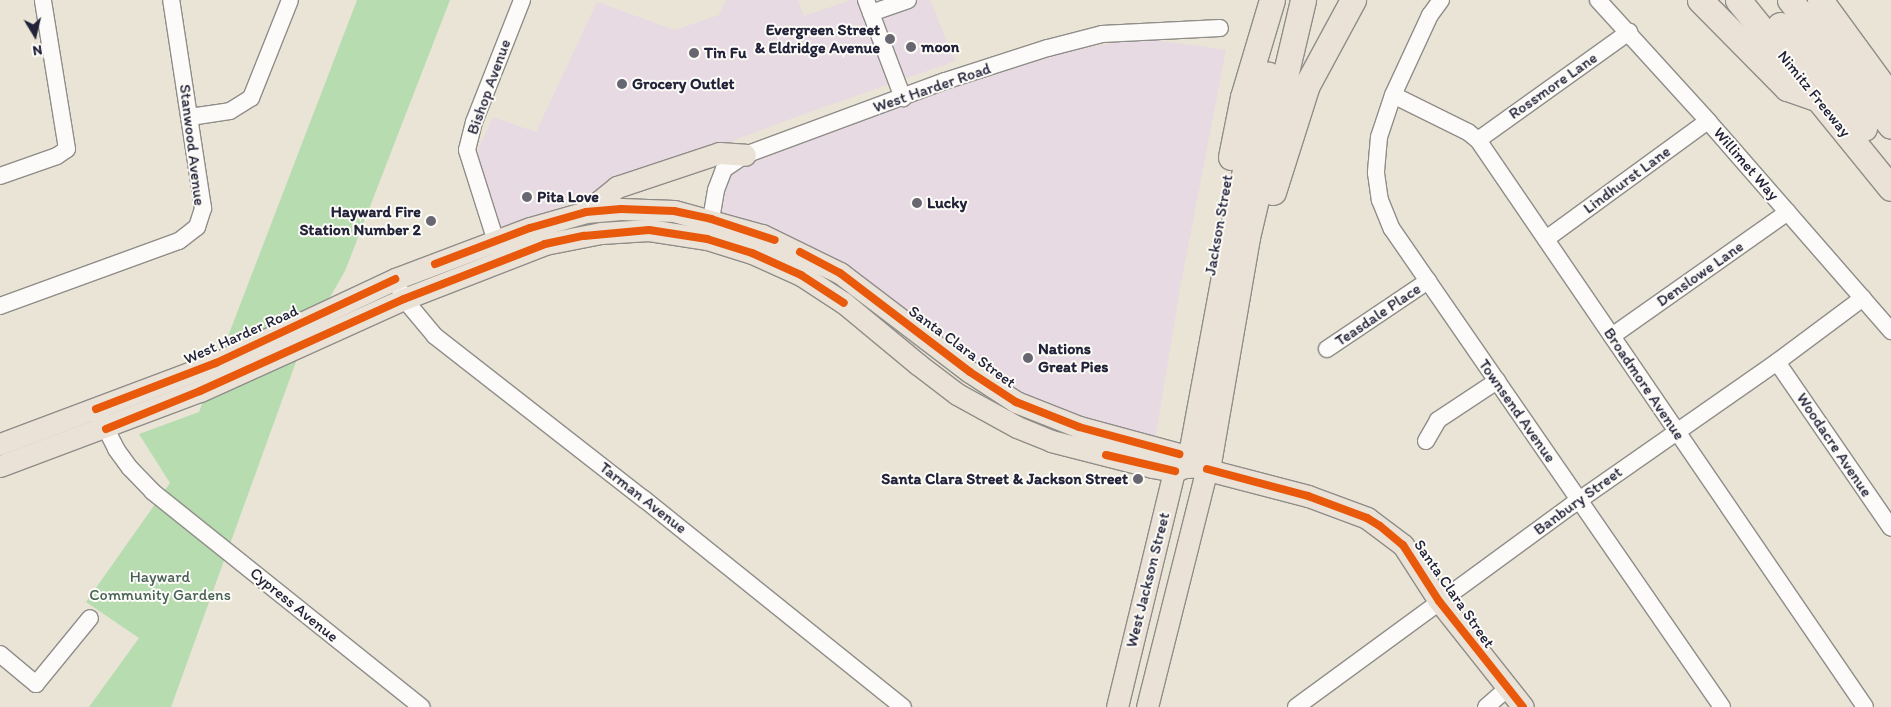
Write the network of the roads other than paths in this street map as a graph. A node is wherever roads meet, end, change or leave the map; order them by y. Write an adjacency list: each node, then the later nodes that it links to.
1 (43, 0): 29 (street)
2 (171, 0): 23 (street, Stanwood Avenue)
3 (290, 0): 23 (street)
4 (522, 0): 36 (street, Bishop Avenue)
5 (908, 0): 16 (street)
6 (1272, 0): 54 (highway, Jackson Street)
7 (1354, 0): 35 (highway)
8 (1441, 0): 19 (street)
9 (1598, 0): 18 (street, Willimet Way)
10 (1700, 0): 22 (highway)
11 (1738, 0): 22 (highway, Nimitz Freeway)
12 (1760, 0): 28 (highway)
13 (1790, 0): 25 (highway)
14 (1820, 0): 20 (highway)
15 (1300, 4): 35 (highway, Jackson Street); 54 (highway)
16 (869, 6): 21 (street)
17 (1220, 28): 21 (street, West Harder Road)
18 (1629, 32): 24 (street, Willimet Way); 26 (street, Rossmore Lane)
19 (1393, 95): 26 (street, Broadmore Avenue); 39 (street, Townsend Avenue)
20 (1891, 97)
21 (903, 98): 27 (street, West Harder Road)
22 (1816, 98): 30 (highway, Nimitz Freeway)
23 (190, 117): 42 (street, Stanwood Avenue)
24 (1708, 121): 32 (street, Willimet Way); 34 (street, Lindhurst Lane)
25 (1891, 126)
26 (1478, 140): 34 (street, Broadmore Avenue)
27 (745, 155): 31 (main road); 33 (street, West Harder Road)
28 (1891, 162)
29 (0, 176)
30 (1891, 188)
31 (586, 212): 33 (main road, Santa Clara Street); 36 (main road, Santa Clara Street)
32 (1788, 212): 40 (street, Willimet Way); 44 (street, Denslowe Lane)
33 (709, 229): 36 (main road, Santa Clara Street); 54 (main road, Santa Clara Street)
34 (1546, 239): 44 (street, Broadmore Avenue)
35 (1247, 249): 54 (highway, Jackson Street)
36 (499, 250): 37 (main road, West Harder Road)
37 (458, 266): 38 (main road, West Harder Road); 41 (main road, West Harder Road)
38 (395, 279): 41 (street, Tarman Avenue); 48 (main road, West Harder Road)
39 (1428, 281): 45 (street, Teasdale Place); 47 (street, Townsend Avenue)
40 (1863, 298): 43 (street, Willimet Way); 46 (street, Banbury Street)
41 (404, 299): 49 (main road, West Harder Road); 62 (street, Tarman Avenue)
42 (0, 306)
43 (1891, 331)
44 (1612, 336): 50 (street, Broadmore Avenue)
45 (1327, 349)
46 (1777, 362): 50 (street, Banbury Street); 56 (street, Woodacre Avenue)
47 (1497, 382): 51 (street); 55 (street, Townsend Avenue)
48 (96, 409): 49 (street, Cypress Avenue); 52 (main road, West Harder Road)
49 (106, 428): 53 (main road, West Harder Road); 61 (street, Cypress Avenue)
50 (1676, 431): 55 (street, Banbury Street); 69 (street, Broadmore Avenue)
51 (1426, 441)
52 (0, 444)
53 (0, 464)
54 (1187, 465): 57 (main road, Santa Clara Street); 63 (main road, West Jackson Street); 64 (main road, West Jackson Street)
55 (1579, 500): 57 (street, Banbury Street); 68 (street, Townsend Avenue)
56 (1891, 528)
57 (1439, 601): 60 (main road, Santa Clara Street); 65 (street, Banbury Street)
58 (90, 618): 59 (street)
59 (0, 654)
60 (1507, 689): 66 (street); 67 (main road, Santa Clara Street)
61 (421, 707)
62 (903, 707)
63 (1117, 707)
64 (1147, 707)
65 (1296, 707)
66 (1486, 707)
67 (1523, 707)
68 (1722, 707)
69 (1865, 707)

